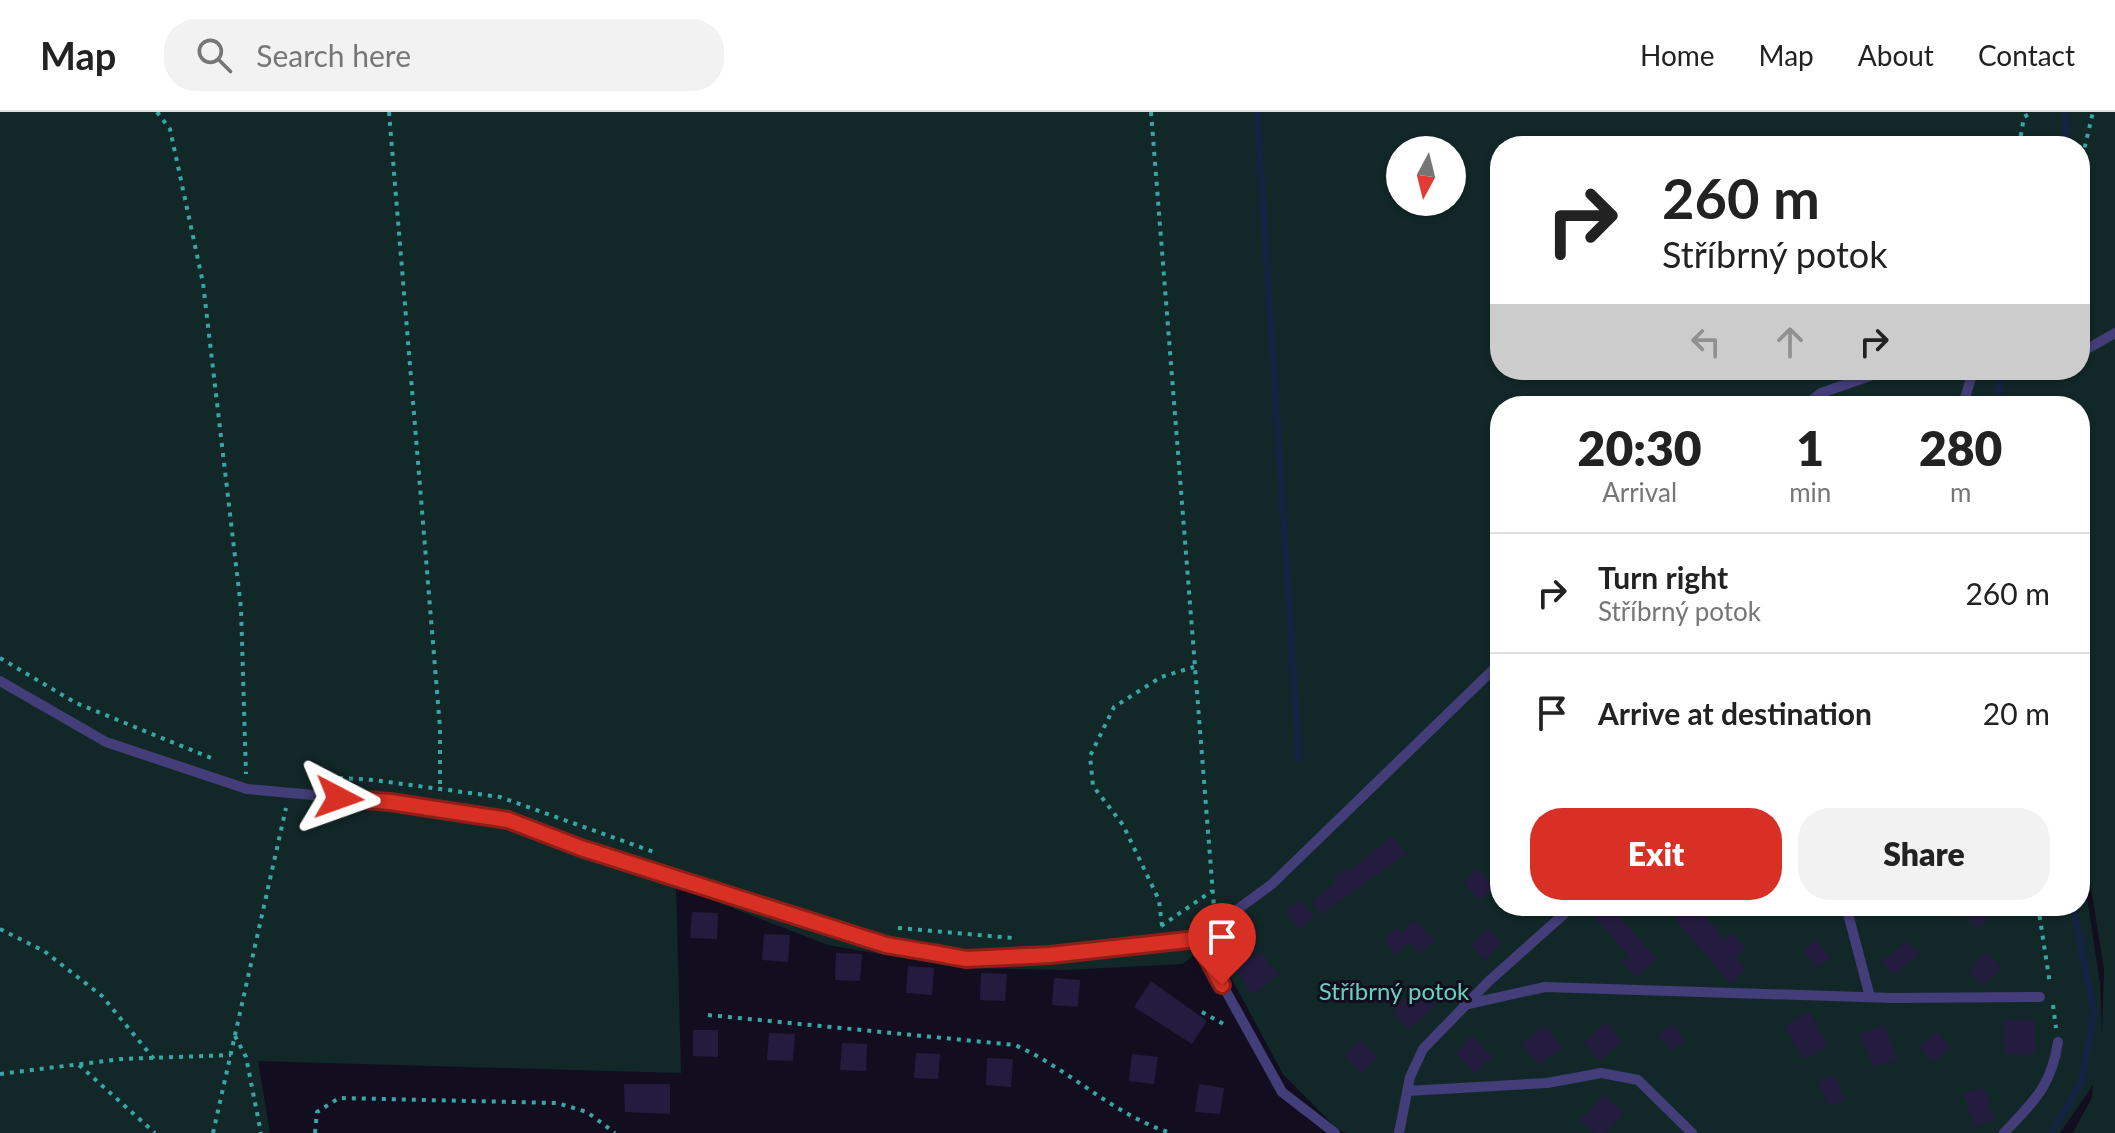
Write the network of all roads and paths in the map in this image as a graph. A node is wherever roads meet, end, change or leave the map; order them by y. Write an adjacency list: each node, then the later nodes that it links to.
1 (157, 112): 19 (path)
2 (389, 112): 22 (path)
3 (1151, 112): 14 (path)
4 (2032, 112): 6 (path)
5 (2093, 112): 8 (path)
6 (2023, 114): 7 (path)
7 (2020, 136)
8 (2087, 136)
9 (2115, 333): 10 (lane)
10 (2090, 347)
11 (1858, 380): 12 (lane)
12 (1817, 396)
13 (0, 658): 17 (path)
14 (1194, 667): 26 (path); 31 (path)
15 (1490, 673): 30 (lane)
16 (0, 681): 21 (lane)
17 (218, 760)
18 (232, 766): 19 (path)
19 (246, 772): 21 (path)
20 (294, 775): 22 (path)
21 (247, 789): 23 (lane)
22 (440, 789): 24 (path); 25 (path)
23 (289, 794): 24 (lane); 41 (path)
24 (439, 809): 36 (lane)
25 (664, 855)
26 (1212, 891): 30 (path); 31 (path)
27 (1562, 916): 39 (lane)
28 (1849, 916): 37 (lane)
29 (2039, 916): 42 (path)
30 (1216, 924): 36 (lane)
31 (1162, 926): 33 (path)
32 (892, 928): 35 (path)
33 (1146, 928)
34 (0, 929): 44 (path)
35 (1022, 939)
36 (1197, 939): 54 (lane)
37 (1870, 997): 38 (lane); 39 (lane)
38 (2040, 997)
39 (1464, 1005): 47 (lane)
40 (708, 1015): 53 (path)
41 (235, 1036): 43 (path); 50 (path)
42 (2058, 1042): 57 (lane)
43 (231, 1055): 44 (path); 49 (path)
44 (154, 1059): 45 (path)
45 (78, 1064): 46 (path); 48 (path)
46 (0, 1074)
47 (1407, 1091): 55 (lane); 56 (lane)
48 (155, 1133)
49 (213, 1133)
50 (261, 1133)
51 (315, 1133): 52 (path)
52 (615, 1133)
53 (1171, 1133)
54 (1335, 1133)
55 (1399, 1133)
56 (1692, 1133)
57 (2004, 1133)

